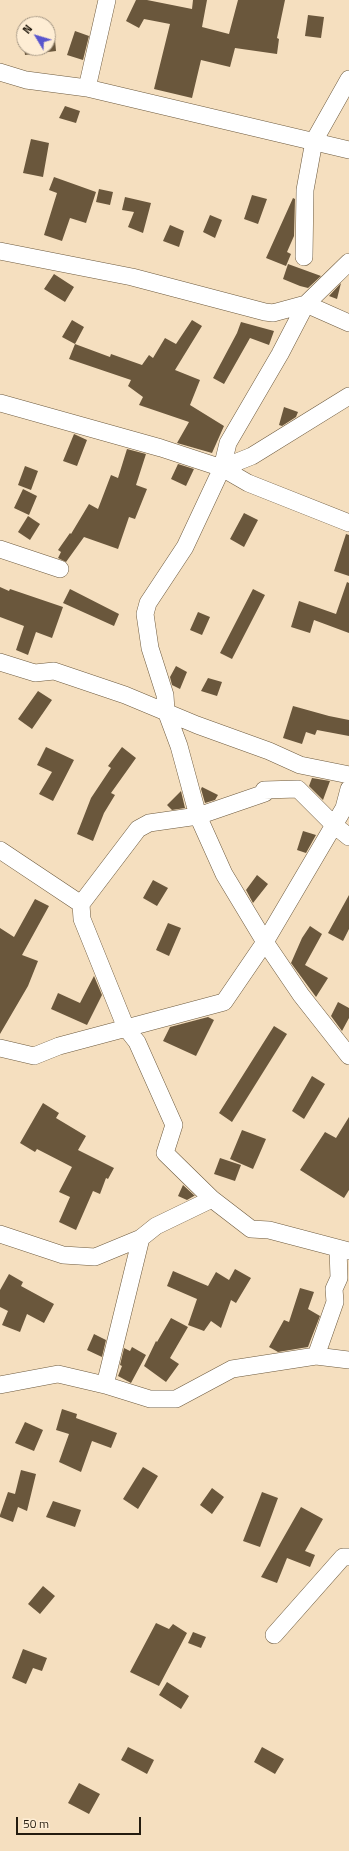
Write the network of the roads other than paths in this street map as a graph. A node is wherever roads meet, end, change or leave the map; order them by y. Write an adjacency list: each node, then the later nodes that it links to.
1 (107, 0): 4 (street)
2 (0, 72): 4 (street)
3 (349, 80): 5 (street)
4 (86, 88): 5 (street)
5 (314, 141): 6 (street); 8 (street)
6 (349, 150)
7 (0, 251): 10 (street)
8 (304, 257)
9 (349, 262): 10 (street)
10 (306, 304): 11 (street); 14 (street)
11 (349, 323)
12 (349, 396): 14 (street)
13 (0, 403): 14 (street)
14 (222, 468): 15 (street); 19 (street)
15 (349, 523)
16 (0, 549): 17 (street)
17 (60, 569)
18 (0, 662): 19 (street)
19 (166, 711): 20 (street); 22 (street)
20 (349, 775)
21 (349, 789): 23 (street)
22 (198, 816): 23 (street); 26 (street); 27 (street)
23 (334, 825): 24 (street); 27 (street)
24 (349, 837)
25 (0, 850): 26 (street)
26 (81, 904): 28 (street)
27 (265, 942): 28 (street); 30 (street)
28 (126, 1028): 29 (street); 31 (street)
29 (0, 1048)
30 (349, 1056)
31 (212, 1199): 33 (street); 34 (street)
32 (0, 1234): 33 (street)
33 (141, 1238): 38 (street)
34 (344, 1250): 35 (street)
35 (316, 1356): 36 (street); 38 (street)
36 (349, 1360)
37 (0, 1385): 38 (street)
38 (106, 1385)
39 (349, 1557): 40 (street)
40 (274, 1635)

